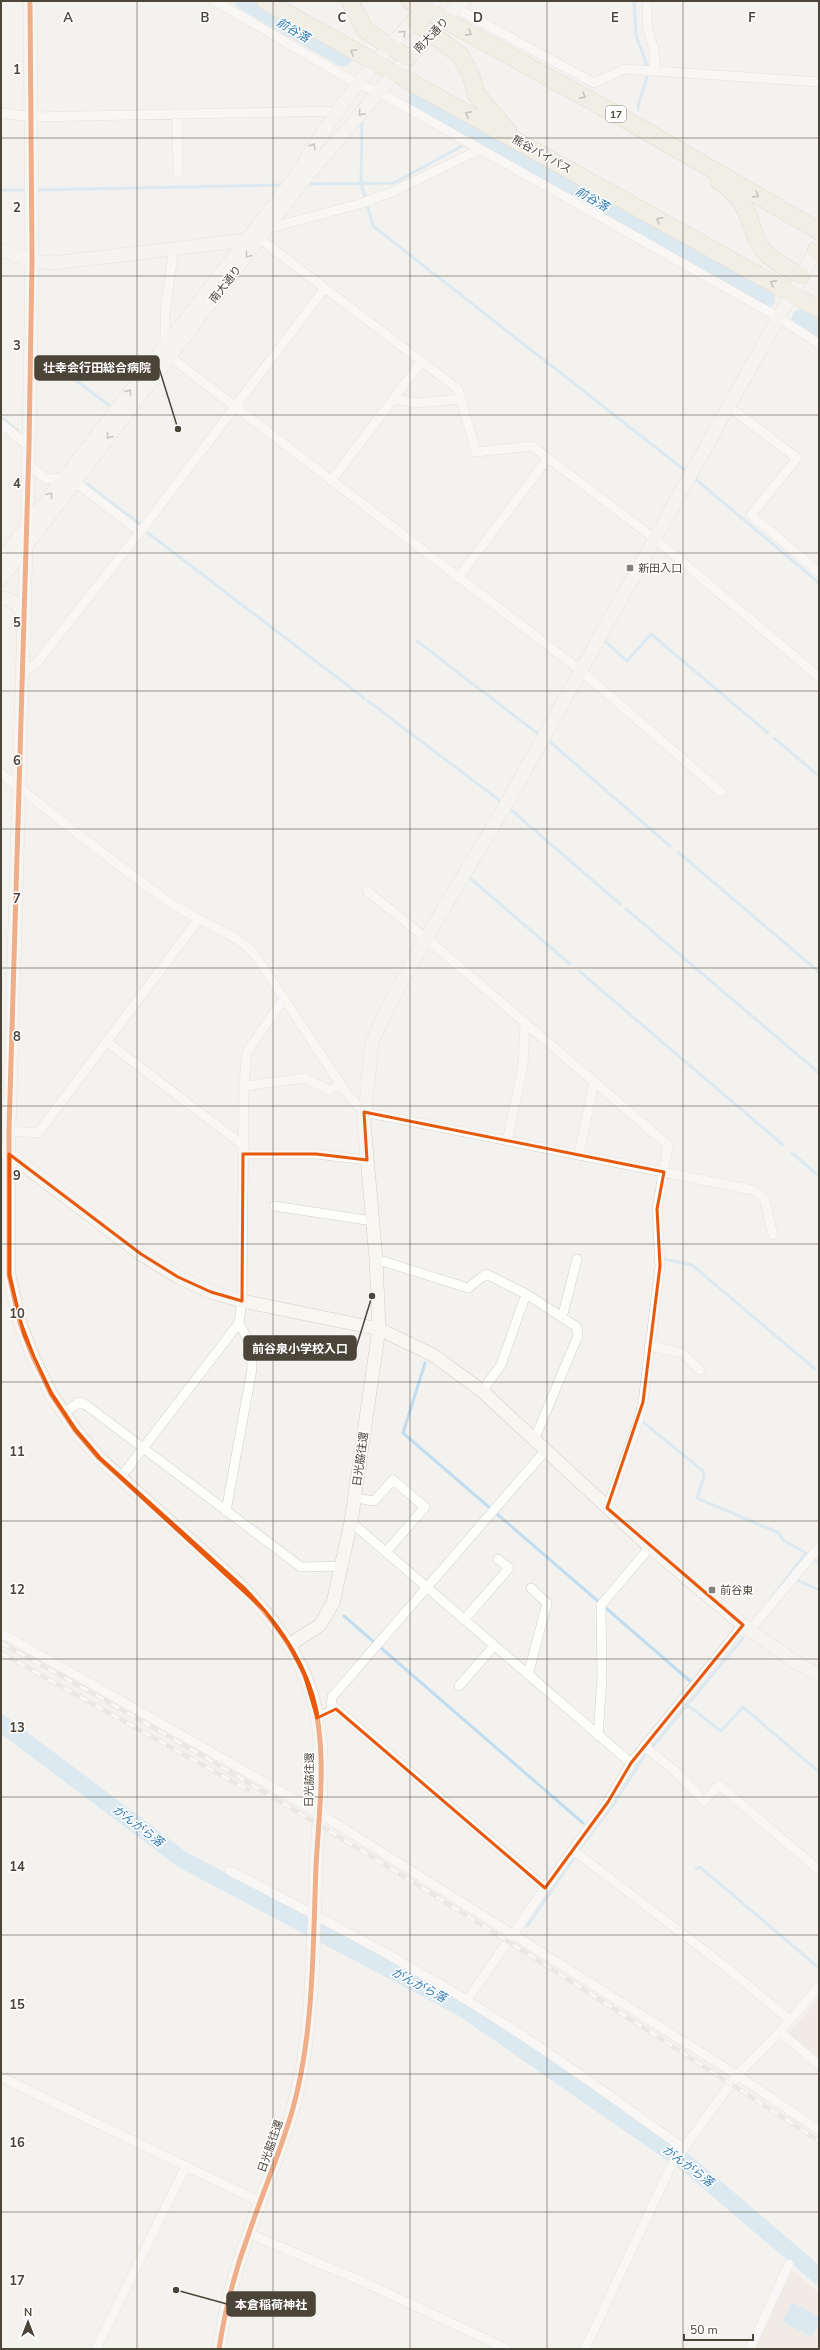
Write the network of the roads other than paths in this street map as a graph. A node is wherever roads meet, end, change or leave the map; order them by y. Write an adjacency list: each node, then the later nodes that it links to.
1 (30, 1): 22 (street)
2 (215, 1): 17 (street)
3 (265, 1): 13 (highway, 熊谷バイパス / 17, one-way to 3)
4 (350, 1): 11 (highway)
5 (410, 1): 8 (highway, 17)
6 (647, 1): 14 (street)
7 (460, 4): 9 (street, 南大通り); 14 (street)
8 (425, 10): 9 (highway, 17); 10 (highway, 17); 11 (street, 南大通り, one-way to 8)
9 (445, 20): 10 (street, 南大通り); 25 (highway, 17, one-way to 25)
10 (432, 34): 12 (street, 南大通り); 23 (highway, 17)
11 (390, 47): 12 (highway); 13 (street, 南大通り)
12 (408, 58): 15 (street, 南大通り)
13 (376, 64): 15 (highway, 熊谷バイパス / 17); 17 (street, 南大通り)
14 (655, 69): 16 (street)
15 (394, 74): 18 (street, 南大通り); 23 (highway, 熊谷バイパス / 17, one-way to 15)
16 (819, 82)
17 (358, 84): 18 (street); 19 (street, 南大通り)
18 (379, 92): 24 (street); 27 (street, 南大通り, one-way to 27)
19 (339, 111): 21 (street); 27 (street, 南大通り, one-way to 19)
20 (1, 113): 22 (street)
21 (177, 115): 22 (street); 26 (street)
22 (32, 117): 34 (street)
23 (514, 139): 37 (highway, 熊谷バイパス / 17, one-way to 23)
24 (479, 150): 29 (street); 39 (street)
25 (683, 152): 28 (highway, 17, one-way to 28); 35 (highway)
26 (178, 174)
27 (294, 185): 29 (street, 南大通り); 30 (street, 南大通り)
28 (819, 231)
29 (263, 234): 30 (street); 36 (street); 42 (street, 南大通り, one-way to 42)
30 (247, 240): 31 (street); 40 (street, 南大通り)
31 (174, 248): 34 (street); 40 (street)
32 (818, 249): 35 (street, 日光脇往還)
33 (1, 250): 34 (street)
34 (32, 261): 49 (street)
35 (801, 276): 37 (street, 日光脇往還)
36 (325, 288): 43 (street); 47 (street)
37 (791, 293): 38 (highway, 熊谷バイパス / 17); 39 (street, 日光脇往還)
38 (819, 309)
39 (778, 317): 41 (street); 46 (street, 日光脇往還)
40 (170, 339): 42 (street, 南大通り)
41 (819, 344)
42 (165, 353): 47 (street); 52 (street, 南大通り)
43 (422, 362): 44 (street); 45 (street)
44 (394, 399): 45 (street); 53 (street)
45 (461, 399): 50 (street)
46 (729, 407): 56 (street, 日光脇往還); 59 (street)
47 (235, 408): 53 (street); 55 (street)
48 (1, 424): 49 (street)
49 (29, 446): 51 (street)
50 (548, 458): 56 (street); 60 (street)
51 (29, 466): 52 (street); 54 (street)
52 (69, 480): 54 (street, 南大通り, one-way to 52); 55 (street); 57 (street, 南大通り)
53 (331, 481): 60 (street)
54 (27, 524): 57 (street); 58 (street, 南大通り)
55 (140, 532): 65 (street)
56 (654, 538): 64 (street, 日光脇往還); 66 (street)
57 (27, 545): 61 (street, 南大通り); 63 (street)
58 (1, 560)
59 (819, 572)
60 (458, 578): 64 (street)
61 (1, 579)
62 (1, 598): 63 (street)
63 (25, 618): 65 (street)
64 (580, 670): 69 (street); 72 (street, 日光脇往還)
65 (24, 671): 68 (street)
66 (819, 677)
67 (1, 774): 68 (street)
68 (20, 788): 71 (street); 80 (street)
69 (721, 792)
70 (367, 891): 72 (street)
71 (198, 920): 73 (street); 75 (street)
72 (426, 938): 74 (street); 79 (street, 日光脇往還)
73 (284, 998): 77 (street); 78 (street)
74 (525, 1022): 76 (street); 81 (street)
75 (107, 1042): 80 (street); 82 (street)
76 (594, 1082): 84 (street); 86 (street)
77 (341, 1084): 78 (street); 79 (street)
78 (244, 1086): 82 (street)
79 (364, 1112): 81 (street); 85 (street, 日光脇往還)
80 (9, 1131): 83 (street)
81 (507, 1141): 84 (street)
82 (243, 1149): 85 (street); 93 (street)
83 (5, 1150): 93 (street); 100 (street)
84 (579, 1155): 86 (street)
85 (367, 1160): 88 (street, 日光脇往還)
86 (664, 1172): 89 (street); 97 (street)
87 (274, 1206): 88 (street)
88 (373, 1221): 90 (street, 日光脇往還)
89 (773, 1235)
90 (376, 1258): 92 (street); 96 (street, 日光脇往還)
91 (577, 1259): 94 (street)
92 (526, 1294): 94 (street); 99 (street)
93 (242, 1302): 95 (street); 96 (street)
94 (562, 1318): 101 (street)
95 (239, 1323): 102 (street); 107 (street)
96 (379, 1329): 99 (street); 105 (street, 日光脇往還)
97 (649, 1346): 98 (street); 106 (street)
98 (700, 1370)
99 (482, 1391): 101 (street)
100 (64, 1413): 102 (street); 104 (street)
101 (534, 1440): 103 (street)
102 (143, 1447): 104 (street); 107 (street)
103 (545, 1451): 106 (street); 114 (street)
104 (120, 1477): 119 (street)
105 (355, 1498): 108 (street, 日光脇往還); 111 (street)
106 (606, 1508): 109 (street)
107 (226, 1512): 113 (street)
108 (351, 1522): 111 (street); 113 (street, 日光脇往還)
109 (650, 1547): 117 (street); 126 (street)
110 (819, 1547): 117 (street)
111 (386, 1552): 114 (street)
112 (498, 1559): 116 (street)
113 (343, 1566): 119 (street, 日光脇往還)
114 (427, 1588): 116 (street); 124 (street)
115 (531, 1588): 121 (street)
116 (464, 1620): 120 (street)
117 (747, 1628): 122 (street); 127 (street)
118 (1, 1633): 129 (street)
119 (289, 1645): 125 (street, 日光脇往還)
120 (494, 1646): 121 (street); 123 (street)
121 (528, 1675): 126 (street)
122 (819, 1675)
123 (459, 1686)
124 (332, 1705): 125 (street); 133 (street)
125 (317, 1718): 129 (street, 日光脇往還)
126 (598, 1736): 128 (street)
127 (644, 1746): 128 (street); 131 (street)
128 (631, 1763): 130 (street)
129 (319, 1813): 134 (street, 日光脇往還); 135 (street)
130 (573, 1850): 133 (street); 138 (street)
131 (819, 1870)
132 (230, 1871): 134 (street)
133 (545, 1888): 135 (street)
134 (314, 1918): 137 (street); 146 (street, 日光脇往還)
135 (514, 1934): 137 (street); 141 (street)
136 (819, 1986): 138 (street)
137 (467, 2000): 144 (street)
138 (790, 2020): 139 (street)
139 (780, 2032): 140 (street); 141 (street)
140 (819, 2065)
141 (737, 2075): 143 (street); 144 (street)
142 (1, 2077): 145 (street)
143 (819, 2130)
144 (681, 2149): 152 (street)
145 (186, 2166): 146 (street); 149 (street)
146 (260, 2202): 147 (street, 日光脇往還)
147 (248, 2233): 150 (street, 日光脇往還); 151 (street)
148 (789, 2264): 153 (street)
149 (96, 2349)
150 (219, 2349)
151 (507, 2349)
152 (585, 2349)
153 (750, 2349)

